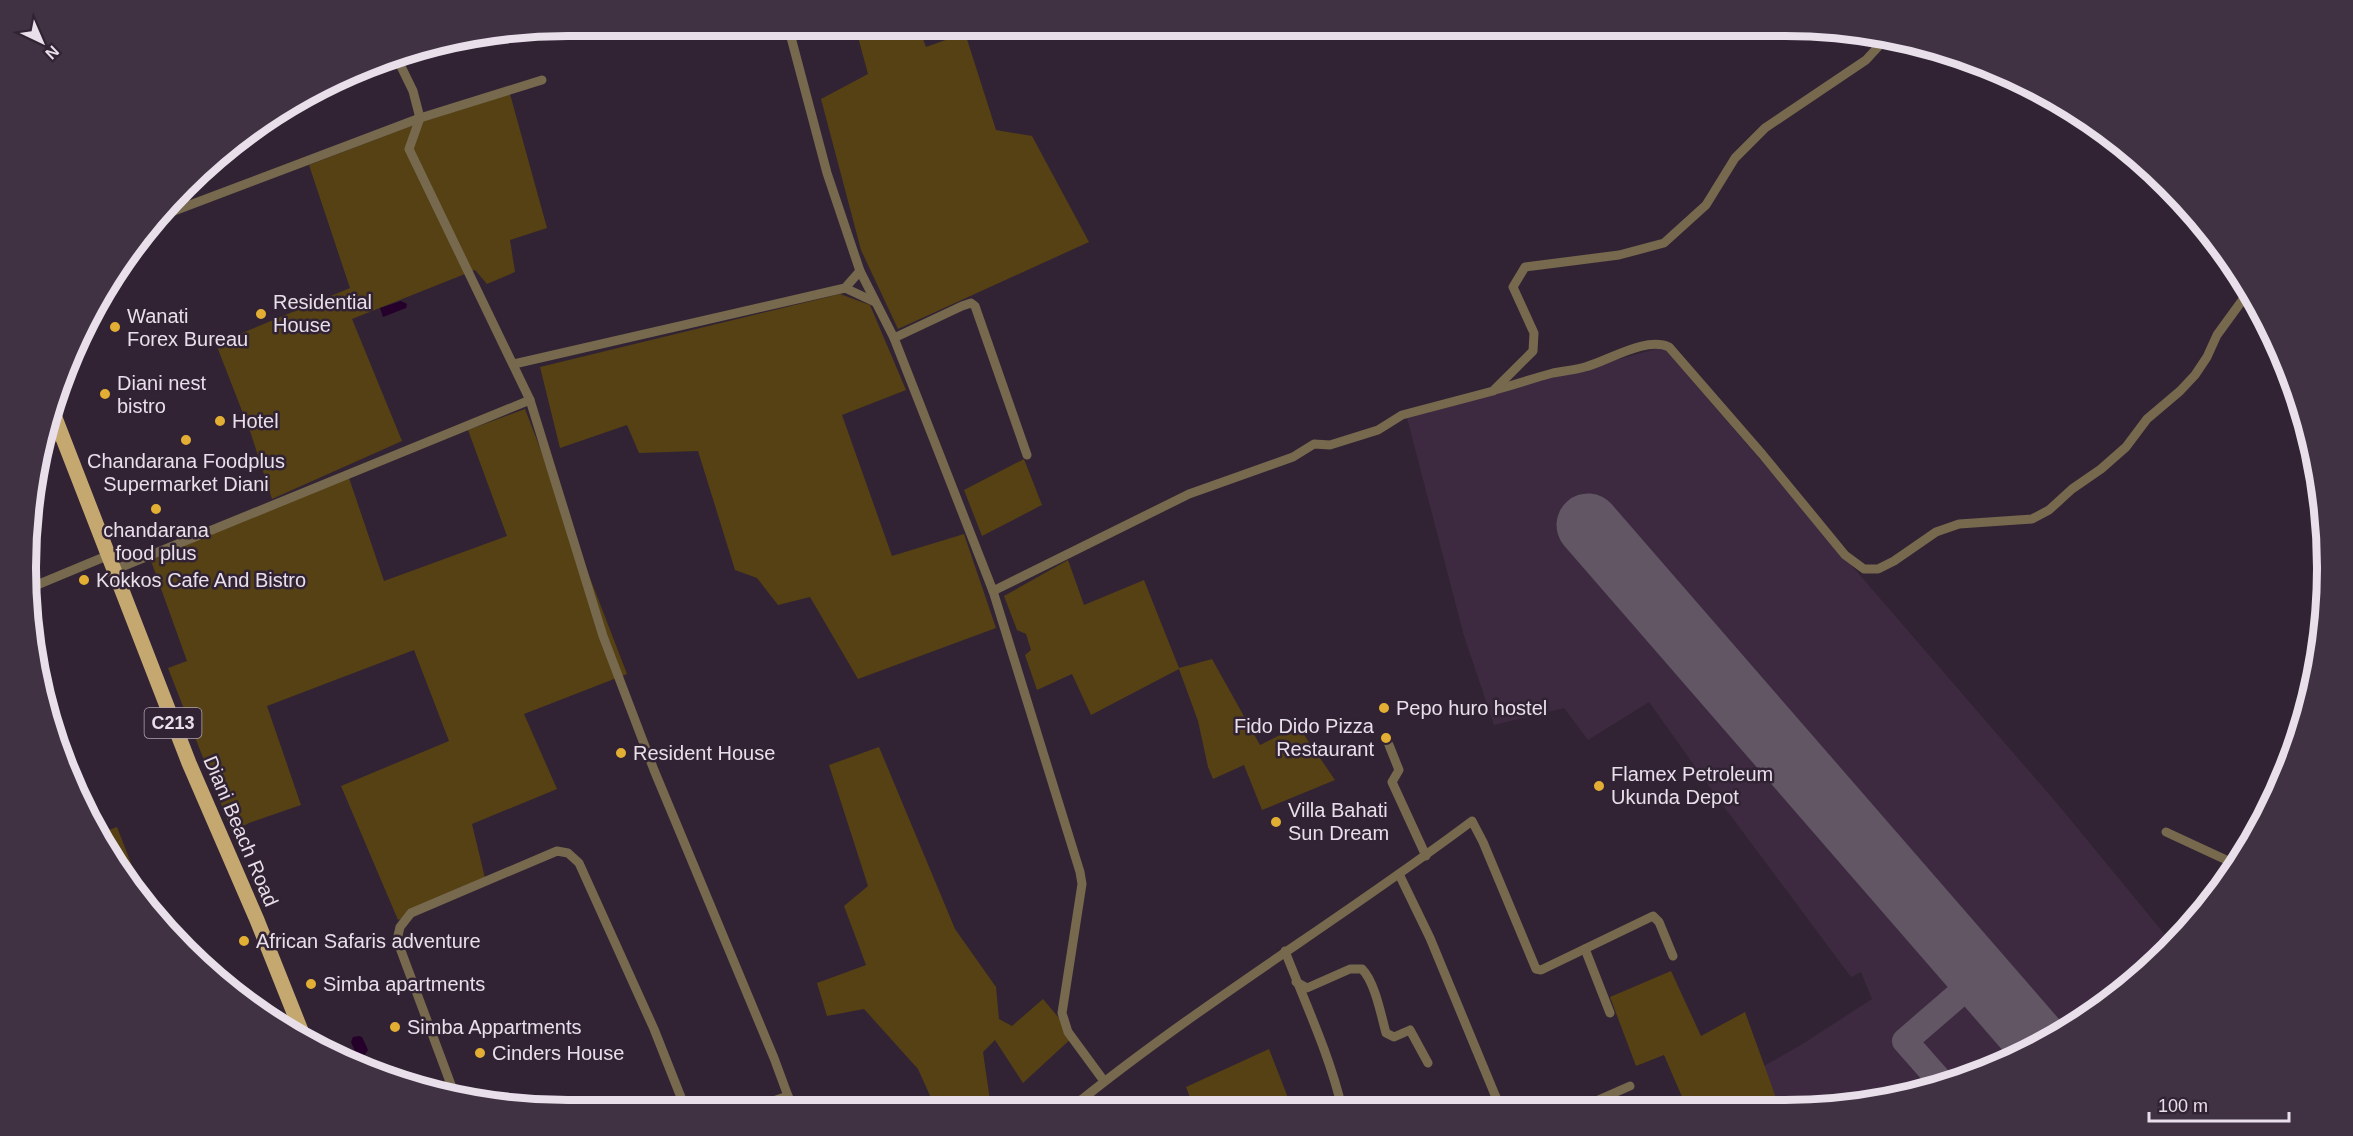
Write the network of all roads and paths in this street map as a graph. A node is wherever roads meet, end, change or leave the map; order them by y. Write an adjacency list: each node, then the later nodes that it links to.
1 (791, 36): 7 (street)
2 (1880, 45): 13 (street)
3 (399, 63): 5 (street)
4 (542, 80): 5 (street)
5 (420, 118): 6 (street); 12 (street)
6 (174, 211)
7 (860, 272): 8 (street); 10 (street)
8 (844, 288): 10 (street); 12 (street)
9 (2244, 298): 13 (street)
10 (875, 302): 11 (street)
11 (894, 338): 18 (street); 22 (street)
12 (514, 364): 14 (street)
13 (1493, 391): 22 (street)
14 (530, 400): 20 (street); 38 (street)
15 (56, 422): 16 (main road, Diani Beach Road / C213)
16 (61, 435): 17 (street); 19 (main road, Diani Beach Road / C213)
17 (52, 439)
18 (1027, 455)
19 (109, 555): 20 (main road, Diani Beach Road / C213); 21 (street)
20 (114, 570): 33 (main road, Diani Beach Road / C213)
21 (36, 585)
22 (993, 591): 35 (street)
23 (1389, 745): 25 (street)
24 (2166, 832): 26 (street)
25 (1426, 856): 27 (street); 28 (street)
26 (2229, 861)
27 (1399, 874): 29 (street); 44 (street)
28 (1585, 949): 30 (street); 32 (street)
29 (1285, 951): 31 (street); 35 (street)
30 (1673, 956)
31 (1296, 982): 34 (street); 43 (street)
32 (1610, 1013)
33 (300, 1028)
34 (1428, 1063)
35 (1104, 1081): 42 (street)
36 (1630, 1086): 45 (street)
37 (452, 1087): 39 (street)
38 (788, 1096): 40 (street); 41 (street)
39 (682, 1100)
40 (776, 1100)
41 (789, 1100)
42 (1081, 1100)
43 (1340, 1100)
44 (1497, 1100)
45 (1598, 1100)

